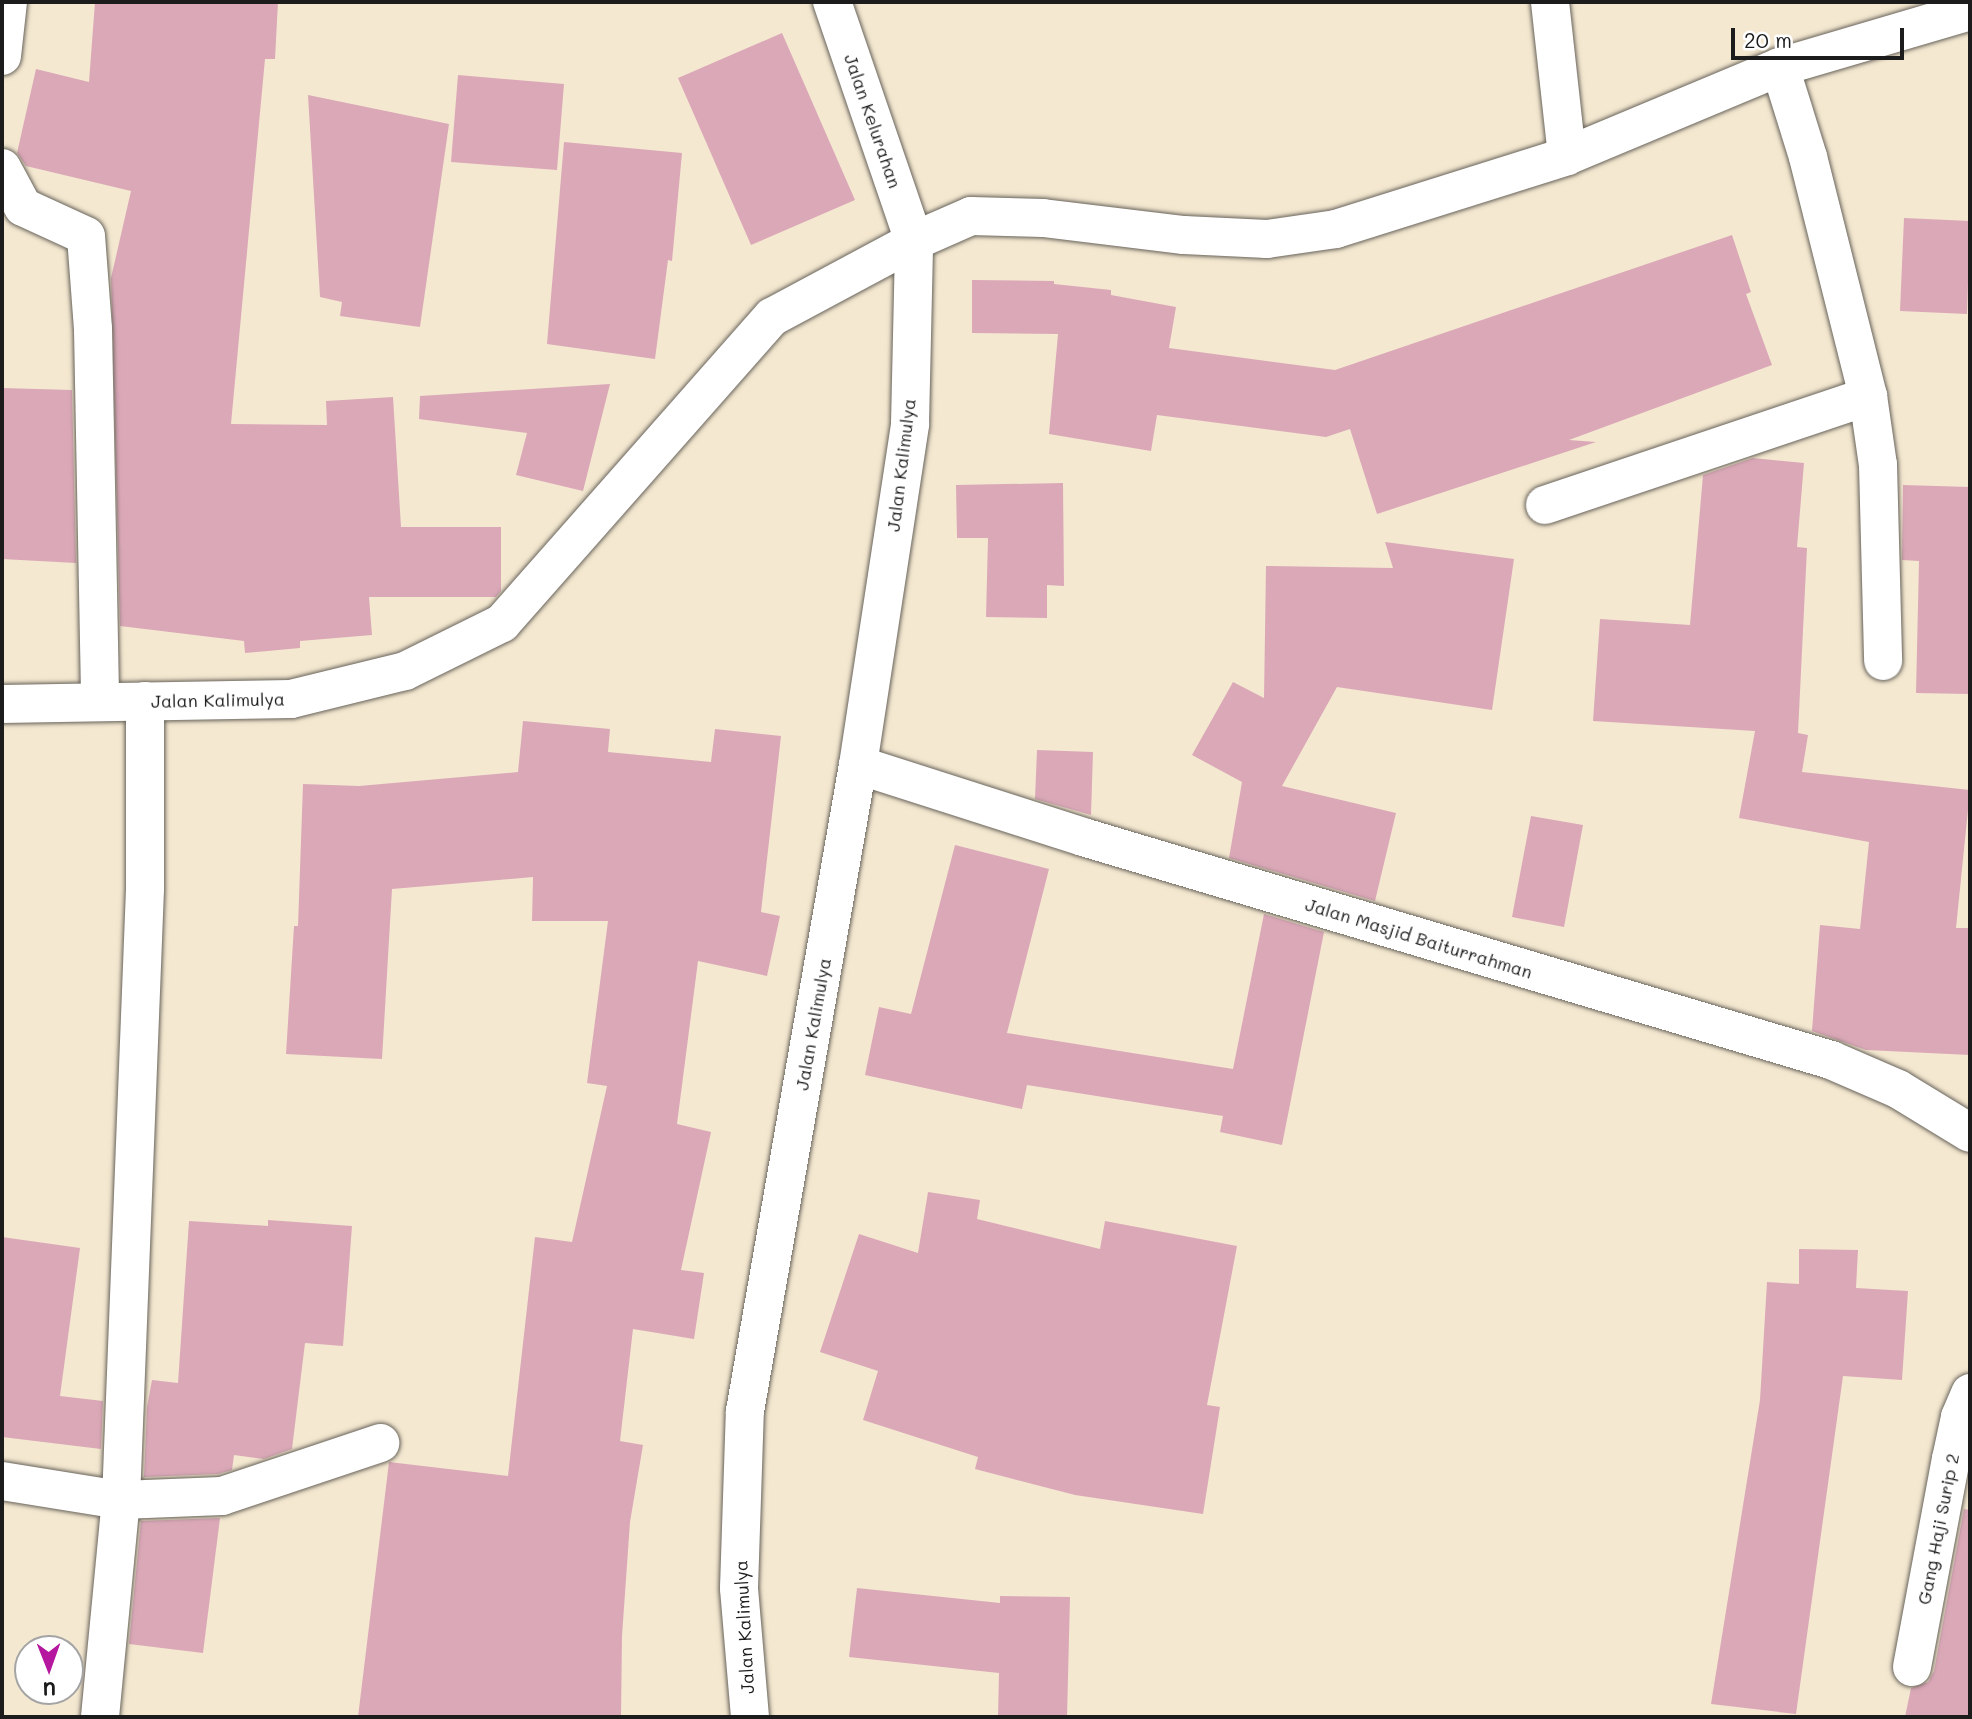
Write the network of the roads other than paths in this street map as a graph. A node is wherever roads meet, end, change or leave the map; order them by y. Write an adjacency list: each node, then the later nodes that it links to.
1 (8, 2): 5 (street)
2 (832, 2): 9 (street, Jalan Kelurahan)
3 (1550, 2): 7 (street)
4 (1970, 11): 6 (street)
5 (2, 56)
6 (1780, 67): 7 (street); 10 (street)
7 (1567, 156): 9 (street)
8 (2, 169): 13 (street)
9 (914, 241): 14 (street, Jalan Kalimulya); 16 (street, Jalan Kalimulya)
10 (1868, 396): 11 (street); 12 (street)
11 (1545, 505)
12 (1883, 661)
13 (100, 701): 14 (street, Jalan Kalimulya); 15 (street, Jalan Kalimulya)
14 (145, 701): 21 (street)
15 (2, 704)
16 (858, 765): 17 (street, Jalan Masjid Baiturrahman); 24 (street, Jalan Kalimulya)
17 (1970, 1133)
18 (1970, 1394): 22 (street, Gang Haji Surip 2)
19 (380, 1443): 21 (street)
20 (2, 1480): 21 (street)
21 (121, 1500): 23 (street)
22 (1912, 1667)
23 (100, 1717)
24 (750, 1717)

